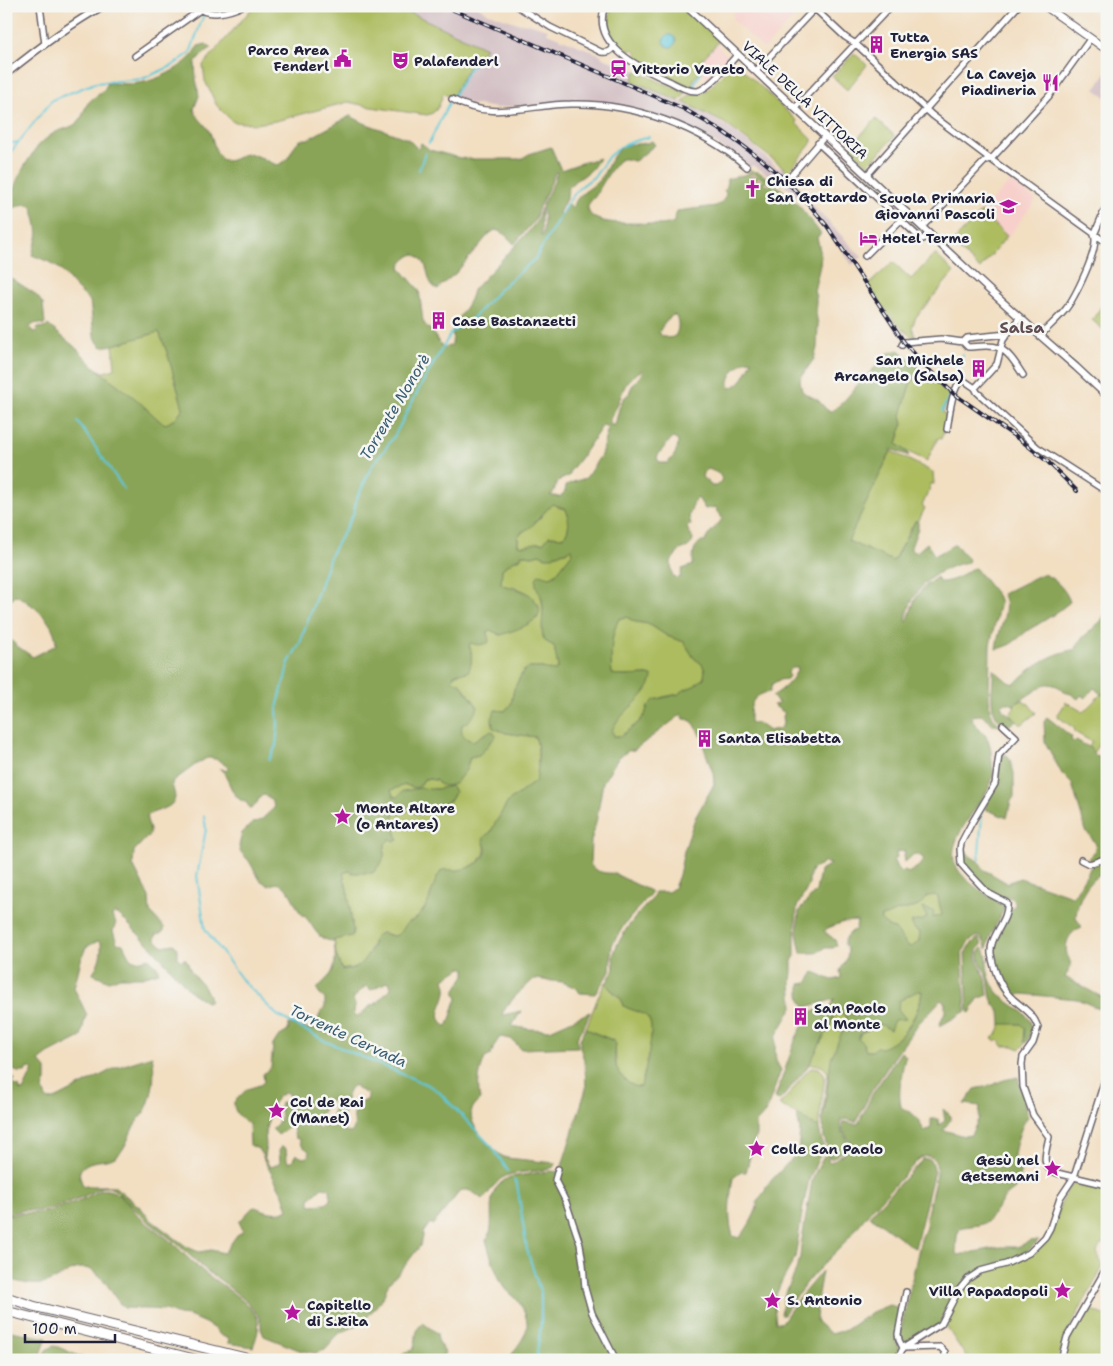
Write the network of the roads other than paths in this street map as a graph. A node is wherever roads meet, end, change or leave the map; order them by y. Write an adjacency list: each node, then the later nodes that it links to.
1 (40, 6): 13 (street)
2 (103, 6): 13 (street)
3 (242, 6): 11 (street)
4 (517, 6): 15 (street)
5 (605, 6): 15 (street)
6 (686, 6): 17 (street, VIALE DELLA VITTORIA)
7 (891, 6): 14 (street)
8 (1018, 6): 23 (street)
9 (1044, 6): 12 (main road)
10 (815, 7): 14 (street); 19 (street)
11 (198, 8): 18 (street)
12 (1090, 39): 16 (main road); 26 (street)
13 (45, 44): 20 (street)
14 (856, 44): 22 (street); 23 (street)
15 (614, 46): 17 (street)
16 (1107, 50)
17 (738, 54): 19 (street, VIALE DELLA VITTORIA)
18 (134, 56)
19 (756, 71): 22 (street, VIALE DELLA VITTORIA)
20 (6, 74)
21 (452, 100): 27 (street)
22 (795, 108): 24 (street, VIALE DELLA VITTORIA)
23 (926, 110): 26 (street); 28 (street)
24 (825, 136): 25 (street); 28 (street, VIALE DELLA VITTORIA)
25 (818, 143): 29 (street); 32 (street, VIALE DELLA VITTORIA)
26 (989, 158): 33 (street); 35 (street)
27 (747, 167)
28 (867, 175): 31 (street, VIALE DELLA VITTORIA)
29 (789, 178)
30 (1107, 204): 35 (street)
31 (908, 213): 32 (street); 33 (street, VIALE DELLA VITTORIA)
32 (900, 220): 34 (street, VIALE DELLA VITTORIA); 37 (street)
33 (922, 227): 34 (street, VIALE DELLA VITTORIA)
34 (929, 233): 38 (street, VIALE DELLA VITTORIA)
35 (1094, 235): 36 (street); 40 (street)
36 (1107, 243)
37 (865, 256)
38 (1020, 317): 39 (street); 40 (street, VIALE DELLA VITTORIA)
39 (1007, 334): 41 (street); 43 (street)
40 (1040, 336): 46 (street, VIALE DELLA VITTORIA)
41 (963, 342): 42 (street); 43 (street)
42 (902, 344)
43 (1000, 348): 44 (street); 45 (street)
44 (1023, 375)
45 (975, 388): 47 (street); 48 (street)
46 (1107, 396)
47 (947, 429)
48 (1107, 492)
49 (1003, 725): 54 (street)
50 (1107, 858): 51 (street)
51 (1081, 860)
52 (1107, 1073): 54 (street)
53 (558, 1170): 63 (street)
54 (1074, 1177): 55 (street); 60 (street)
55 (1107, 1184)
56 (1106, 1268): 66 (street)
57 (906, 1292): 60 (street)
58 (6, 1297): 62 (highway)
59 (6, 1311): 61 (highway)
60 (903, 1348): 64 (street); 65 (street)
61 (198, 1360)
62 (254, 1360)
63 (616, 1360)
64 (897, 1360)
65 (945, 1360)
66 (1061, 1360)

